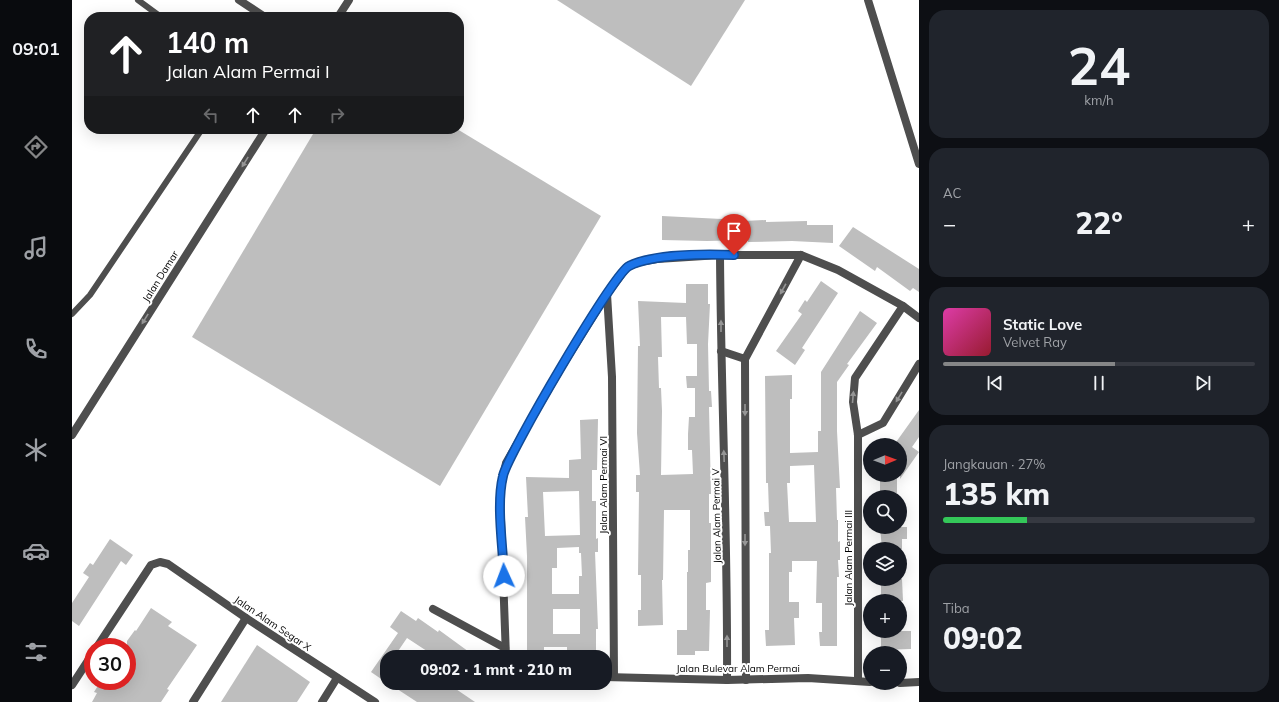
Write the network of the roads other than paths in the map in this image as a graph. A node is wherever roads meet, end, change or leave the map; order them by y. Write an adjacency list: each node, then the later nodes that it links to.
1 (138, 0): 5 (lane)
2 (239, 0): 6 (street)
3 (349, 0): 7 (street)
4 (868, 0): 10 (street)
5 (154, 12)
6 (257, 12)
7 (341, 12)
8 (199, 134): 15 (lane)
9 (263, 134): 20 (street, Jalan Damar, one-way to 20)
10 (919, 164)
11 (720, 255): 12 (street); 13 (street); 17 (street, Jalan Alam Permai V, one-way to 11)
12 (801, 255): 14 (street); 18 (street, one-way to 18)
13 (607, 294): 26 (street); 28 (street, Jalan Alam Permai VI)
14 (903, 306): 16 (street); 22 (street, Jalan Alam Permai III, one-way to 14)
15 (72, 314)
16 (919, 318)
17 (721, 351): 18 (street); 30 (street, Jalan Alam Permai V, one-way to 17)
18 (745, 359): 31 (street, one-way to 31)
19 (919, 364): 22 (street, one-way to 22)
20 (75, 425): 21 (street, Jalan Damar)
21 (72, 435)
22 (858, 435): 32 (street, Jalan Alam Permai III)
23 (433, 609): 26 (street)
24 (246, 618): 25 (street, Jalan Alam Segar X); 29 (street, Jalan Alam Segar X); 37 (street)
25 (103, 638)
26 (505, 648)
27 (84, 667): 36 (street)
28 (614, 676): 30 (street, Jalan Bulevar Alam Permai)
29 (337, 678): 38 (street); 39 (street, Jalan Alam Segar X)
30 (727, 680): 31 (street, Jalan Bulevar Alam Permai)
31 (746, 680): 32 (street, Jalan Bulevar Alam Permai)
32 (858, 681): 33 (street, Jalan Bulevar Alam Permai)
33 (863, 681)
34 (919, 682): 35 (street)
35 (907, 683)
36 (72, 685)
37 (193, 702)
38 (322, 702)
39 (375, 702)

